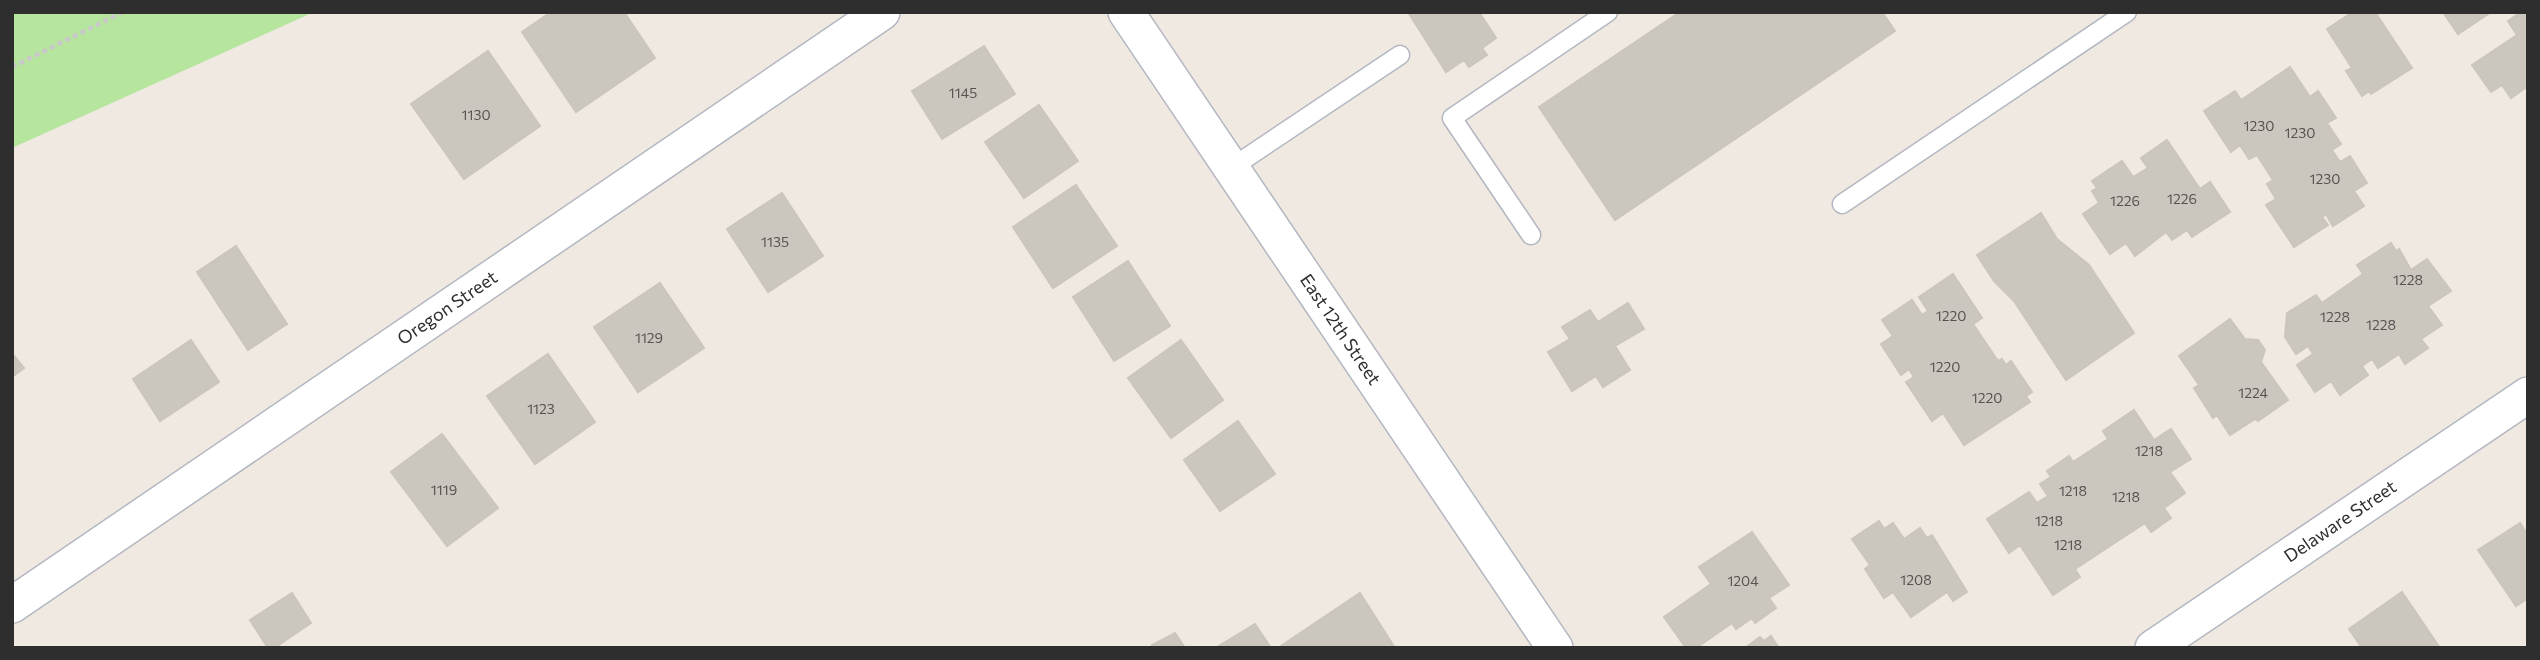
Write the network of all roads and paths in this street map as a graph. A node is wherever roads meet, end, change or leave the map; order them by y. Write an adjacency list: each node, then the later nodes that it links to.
1 (124, 12): 7 (path)
2 (882, 12): 12 (street, Oregon Street)
3 (1126, 12): 8 (street, East 12th Street)
4 (1608, 12): 10 (lane)
5 (2127, 12): 9 (lane)
6 (1400, 55): 8 (lane)
7 (12, 67)
8 (1231, 168): 13 (street, East 12th Street)
9 (1842, 204)
10 (1531, 235)
11 (2528, 395): 14 (street, Delaware Street)
12 (12, 604)
13 (1555, 648)
14 (2153, 648)

